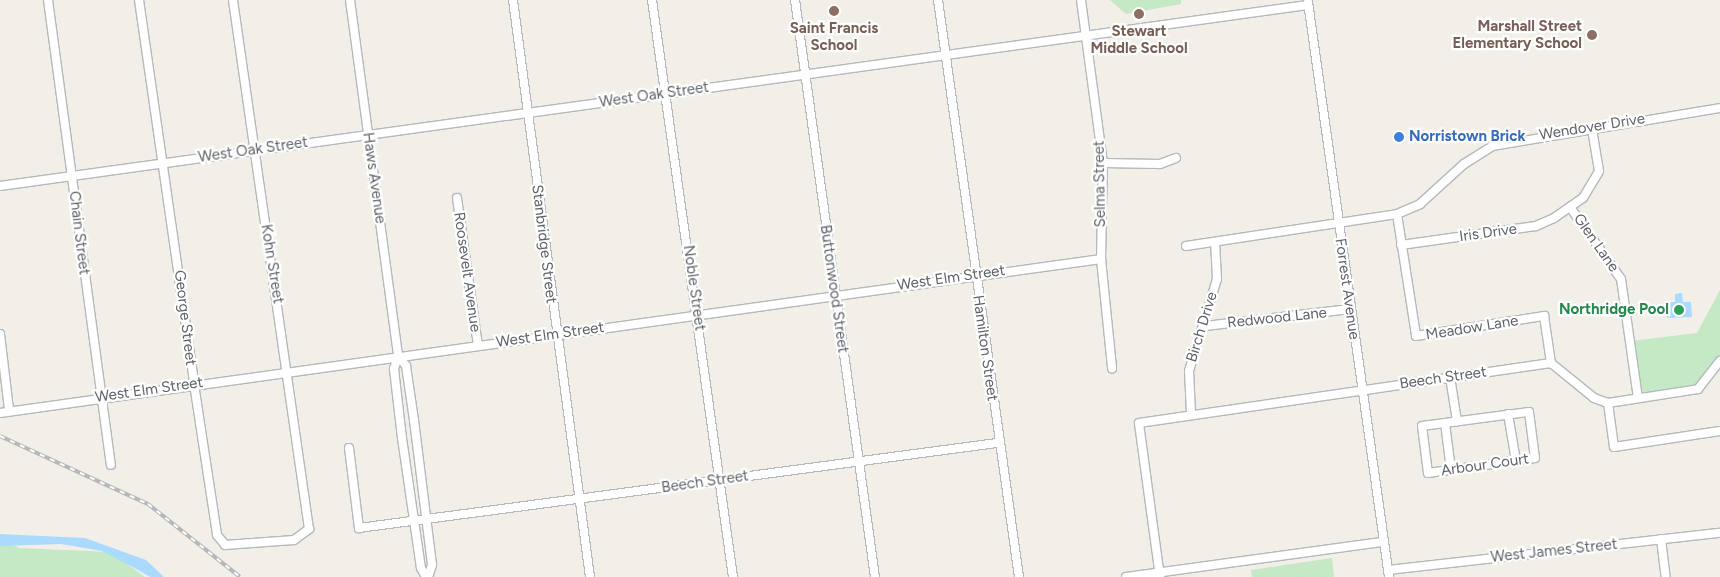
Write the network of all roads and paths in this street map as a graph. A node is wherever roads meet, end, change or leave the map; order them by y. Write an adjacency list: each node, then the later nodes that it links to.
1 (48, 0): 23 (street, Chain Street)
2 (139, 0): 21 (street, George Street)
3 (233, 0): 19 (street, Kohn Street)
4 (350, 0): 18 (street, Haws Avenue)
5 (513, 0): 16 (street, Stanbridge Street)
6 (652, 0): 14 (street, Noble Street)
7 (795, 0): 13 (street, Buttonwood Street)
8 (938, 0): 12 (street, Hamilton Street)
9 (1081, 0): 11 (street, Selma Street)
10 (1308, 3): 11 (street, West Oak Street); 28 (street, Forrest Avenue)
11 (1086, 34): 12 (street, West Oak Street); 22 (street, Selma Street)
12 (946, 54): 13 (street, West Oak Street); 33 (street, Hamilton Street)
13 (804, 74): 14 (street, West Oak Street); 34 (street, Buttonwood Street)
14 (666, 93): 16 (street, West Oak Street); 36 (street, Noble Street)
15 (1720, 108): 17 (street, Wendover Drive)
16 (527, 113): 18 (street, West Oak Street); 39 (street, Stanbridge Street)
17 (1592, 128): 26 (street, Iris Drive); 27 (street, Wendover Drive)
18 (368, 134): 19 (street, West Oak Street); 41 (street, Haws Avenue)
19 (253, 150): 21 (street, West Oak Street); 45 (street, Kohn Street)
20 (1176, 158): 22 (street)
21 (165, 163): 23 (street, West Oak Street); 47 (street, George Street)
22 (1103, 163): 32 (street, Selma Street)
23 (72, 175): 24 (street, West Oak Street); 49 (street, Chain Street)
24 (0, 186)
25 (457, 198): 40 (street, Roosevelt Avenue)
26 (1570, 207): 30 (street, Iris Drive); 50 (street, Glen Lane)
27 (1397, 214): 28 (street, Wendover Drive); 30 (street, Meadow Lane)
28 (1338, 223): 29 (street); 35 (street, Forrest Avenue)
29 (1215, 242): 31 (street); 37 (street, Birch Drive)
30 (1402, 245): 43 (street, Meadow Lane)
31 (1186, 246)
32 (1101, 259): 33 (street, West Elm Street); 44 (street, Selma Street)
33 (975, 274): 34 (street, West Elm Street); 61 (street, Hamilton Street)
34 (834, 294): 36 (street, West Elm Street); 63 (street, Buttonwood Street)
35 (1350, 310): 37 (street, Redwood Lane); 48 (street, Forrest Avenue)
36 (698, 316): 39 (street, West Elm Street); 67 (street, Noble Street)
37 (1204, 326): 54 (street, Birch Drive)
38 (0, 334): 52 (street)
39 (556, 334): 40 (street, West Elm Street); 68 (street, Stanbridge Street)
40 (478, 345): 41 (street, West Elm Street)
41 (398, 356): 45 (street, West Elm Street); 59 (street, Haws Avenue); 60 (street, Haws Avenue)
42 (1720, 361): 50 (street)
43 (1551, 363): 46 (street, Beech Street); 51 (street)
44 (1112, 368)
45 (289, 371): 47 (street, West Elm Street); 71 (street, Kohn Street)
46 (1450, 377): 48 (street, Beech Street); 56 (street)
47 (194, 384): 49 (street, West Elm Street); 71 (street, George Street)
48 (1361, 390): 54 (street, Beech Street); 74 (street, Forrest Avenue)
49 (100, 397): 52 (street, West Elm Street); 65 (street, Chain Street)
50 (1638, 398): 51 (street)
51 (1608, 403): 58 (street)
52 (9, 410): 53 (street, West Elm Street)
53 (0, 413)
54 (1191, 413): 76 (street, Beech Street)
55 (1508, 414): 56 (street, Arbour Court); 64 (street); 64 (street, Arbour Court)
56 (1457, 422): 57 (street, Arbour Court)
57 (1445, 423): 66 (street); 66 (street, Arbour Court)
58 (1720, 431)
59 (415, 433): 60 (street); 69 (street, Haws Avenue)
60 (402, 435): 70 (street, Haws Avenue)
61 (997, 443): 63 (street, Beech Street); 81 (street, Hamilton Street)
62 (349, 448): 70 (street, Beech Street)
63 (860, 461): 67 (street, Beech Street); 80 (street, Buttonwood Street)
64 (1516, 461): 66 (street, Arbour Court)
65 (111, 465)
66 (1451, 470)
67 (719, 481): 68 (street, Beech Street); 79 (street, Noble Street)
68 (579, 499): 69 (street, Beech Street); 78 (street, Stanbridge Street)
69 (427, 522): 70 (street, Beech Street); 77 (street, Haws Avenue)
70 (414, 524): 77 (street, Haws Avenue)
71 (308, 528)
72 (1720, 533): 73 (street, West James Street)
73 (1661, 539): 75 (street, West James Street); 83 (street)
74 (1382, 542): 75 (street, Forrest Avenue); 76 (street)
75 (1389, 573)
76 (1159, 575): 82 (street)
77 (427, 577)
78 (590, 577)
79 (733, 577)
80 (875, 577)
81 (1019, 577)
82 (1126, 577)
83 (1666, 577)

